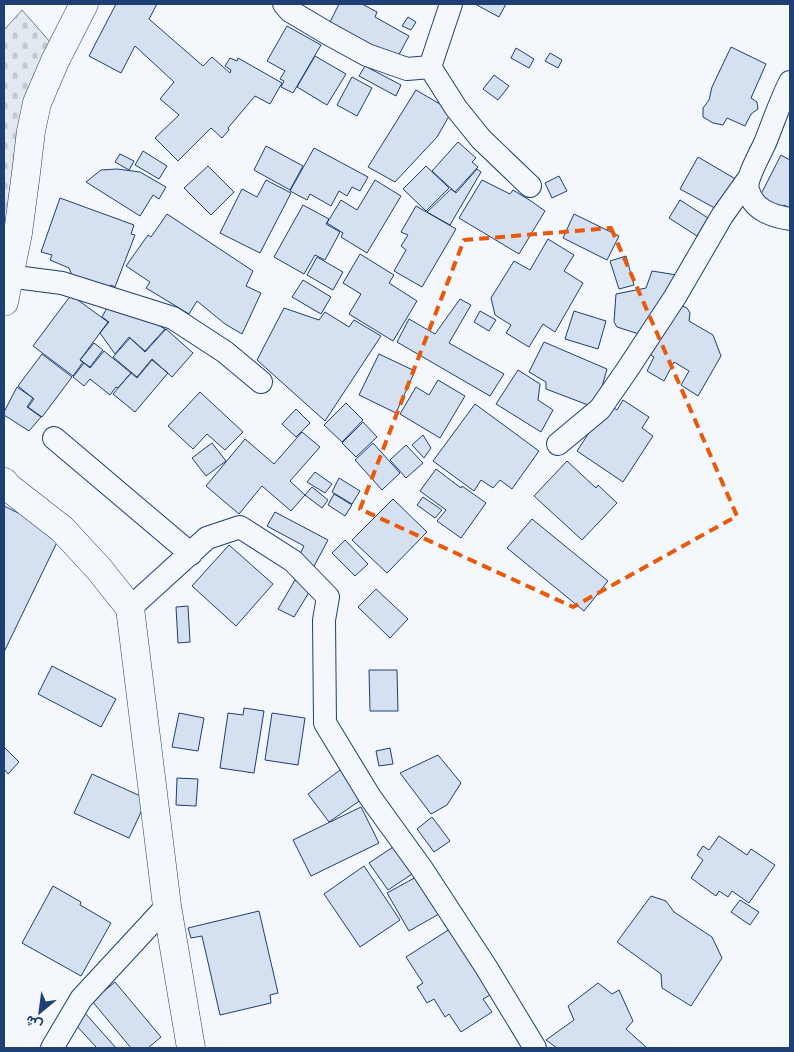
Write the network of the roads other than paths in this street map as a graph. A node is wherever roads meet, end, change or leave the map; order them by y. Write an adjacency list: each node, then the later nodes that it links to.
1 (84, 4): 9 (street)
2 (284, 4): 4 (street)
3 (451, 4): 4 (street)
4 (430, 67): 7 (street)
5 (790, 82): 6 (street)
6 (750, 178): 8 (street); 12 (street)
7 (530, 186)
8 (790, 219)
9 (5, 284): 10 (street)
10 (261, 382)
11 (54, 438): 14 (street)
12 (558, 444)
13 (4, 482): 15 (street)
14 (191, 554): 15 (street); 19 (street)
15 (130, 608): 16 (street)
16 (168, 906): 17 (street); 18 (street)
17 (52, 1048)
18 (191, 1048)
19 (535, 1048)

